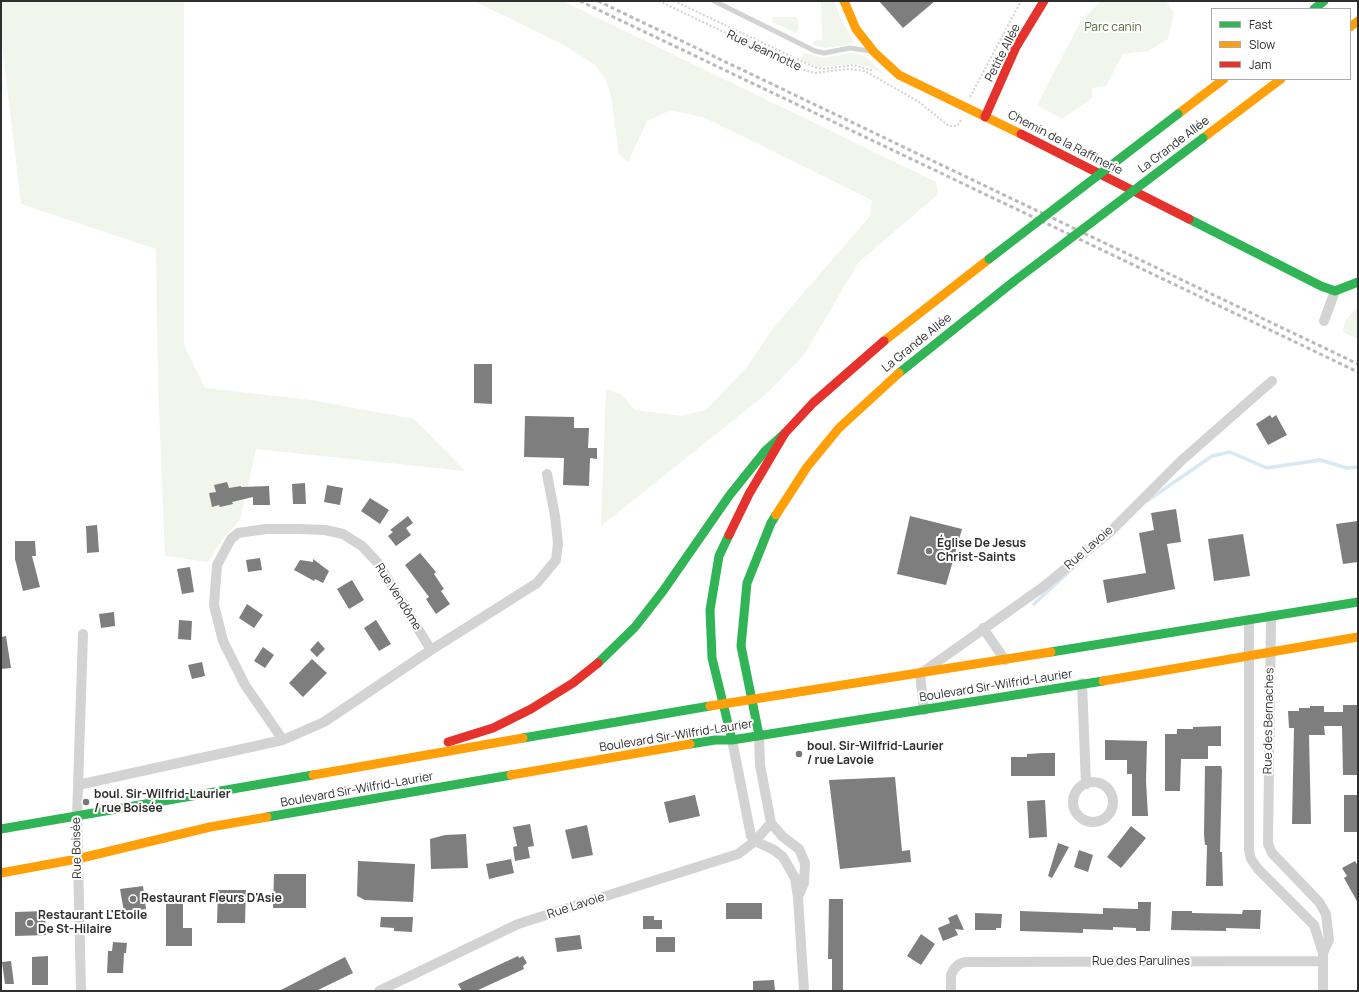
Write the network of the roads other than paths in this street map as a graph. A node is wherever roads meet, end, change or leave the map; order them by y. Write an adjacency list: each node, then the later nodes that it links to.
1 (714, 1): 6 (lane)
2 (844, 1): 6 (main road, Chemin de la Raffinerie)
3 (1044, 1): 9 (main road, Petite Allée)
4 (1324, 1): 5 (main road)
5 (1315, 8)
6 (874, 52): 9 (main road, Chemin de la Raffinerie)
7 (1223, 80): 14 (main road, La Grande Allée, bridge)
8 (1280, 80): 28 (main road, La Grande Allée, bridge)
9 (985, 117): 11 (main road, Chemin de la Raffinerie)
10 (1358, 282): 11 (main road)
11 (1335, 291): 12 (street)
12 (1324, 321)
13 (1272, 381): 19 (street, Rue Lavoie)
14 (785, 433): 29 (main road, La Grande Allée); 34 (main road)
15 (547, 474): 22 (street)
16 (1358, 602): 17 (main road, Boulevard Sir-Wilfrid-Laurier)
17 (1271, 616): 18 (main road, Boulevard Sir-Wilfrid-Laurier); 23 (street, Rue des Bernaches)
18 (1249, 620): 24 (street, Rue des Bernaches); 25 (main road, Boulevard Sir-Wilfrid-Laurier)
19 (983, 628): 25 (street); 26 (street, Rue Lavoie)
20 (83, 634): 36 (street, Rue Boisée)
21 (1358, 637): 23 (main road, Boulevard Sir-Wilfrid-Laurier)
22 (431, 650): 32 (street); 32 (street, Rue Vendôme)
23 (1270, 651): 24 (main road, Boulevard Sir-Wilfrid-Laurier); 40 (street, Rue des Bernaches)
24 (1250, 655): 27 (main road, Boulevard Sir-Wilfrid-Laurier); 39 (street, Rue des Bernaches)
25 (1005, 660): 26 (main road, Boulevard Sir-Wilfrid-Laurier)
26 (920, 674): 28 (main road, Boulevard Sir-Wilfrid-Laurier); 30 (street)
27 (1082, 684): 30 (main road, Boulevard Sir-Wilfrid-Laurier); 35 (street)
28 (754, 699): 29 (main road, Boulevard Sir-Wilfrid-Laurier); 31 (main road, La Grande Allée)
29 (723, 706): 33 (main road, La Grande Allée); 34 (main road, Boulevard Sir-Wilfrid-Laurier)
30 (924, 710): 31 (main road, Boulevard Sir-Wilfrid-Laurier)
31 (759, 735): 33 (main road, Boulevard Sir-Wilfrid-Laurier); 38 (street)
32 (283, 740): 36 (street)
33 (732, 740): 42 (street); 43 (main road, Boulevard Sir-Wilfrid-Laurier)
34 (389, 760): 37 (main road, Boulevard Sir-Wilfrid-Laurier)
35 (1086, 784)
36 (78, 786): 37 (street, Rue Boisée)
37 (77, 817): 41 (main road, Boulevard Sir-Wilfrid-Laurier); 43 (street, Rue Boisée)
38 (771, 823): 42 (street, Rue Lavoie); 45 (street)
39 (1249, 825): 40 (street); 46 (street, Rue des Bernaches)
40 (1268, 826): 46 (street, Rue des Bernaches)
41 (1, 828)
42 (755, 841): 45 (street); 48 (street, Rue Lavoie)
43 (77, 859): 44 (main road, Boulevard Sir-Wilfrid-Laurier); 47 (street, Rue Boisée)
44 (1, 872)
45 (798, 897): 49 (street)
46 (1323, 957): 50 (street, Rue des Parulines); 51 (street, Rue des Bernaches)
47 (81, 991)
48 (379, 991)
49 (804, 991)
50 (951, 991)
51 (1323, 991)

